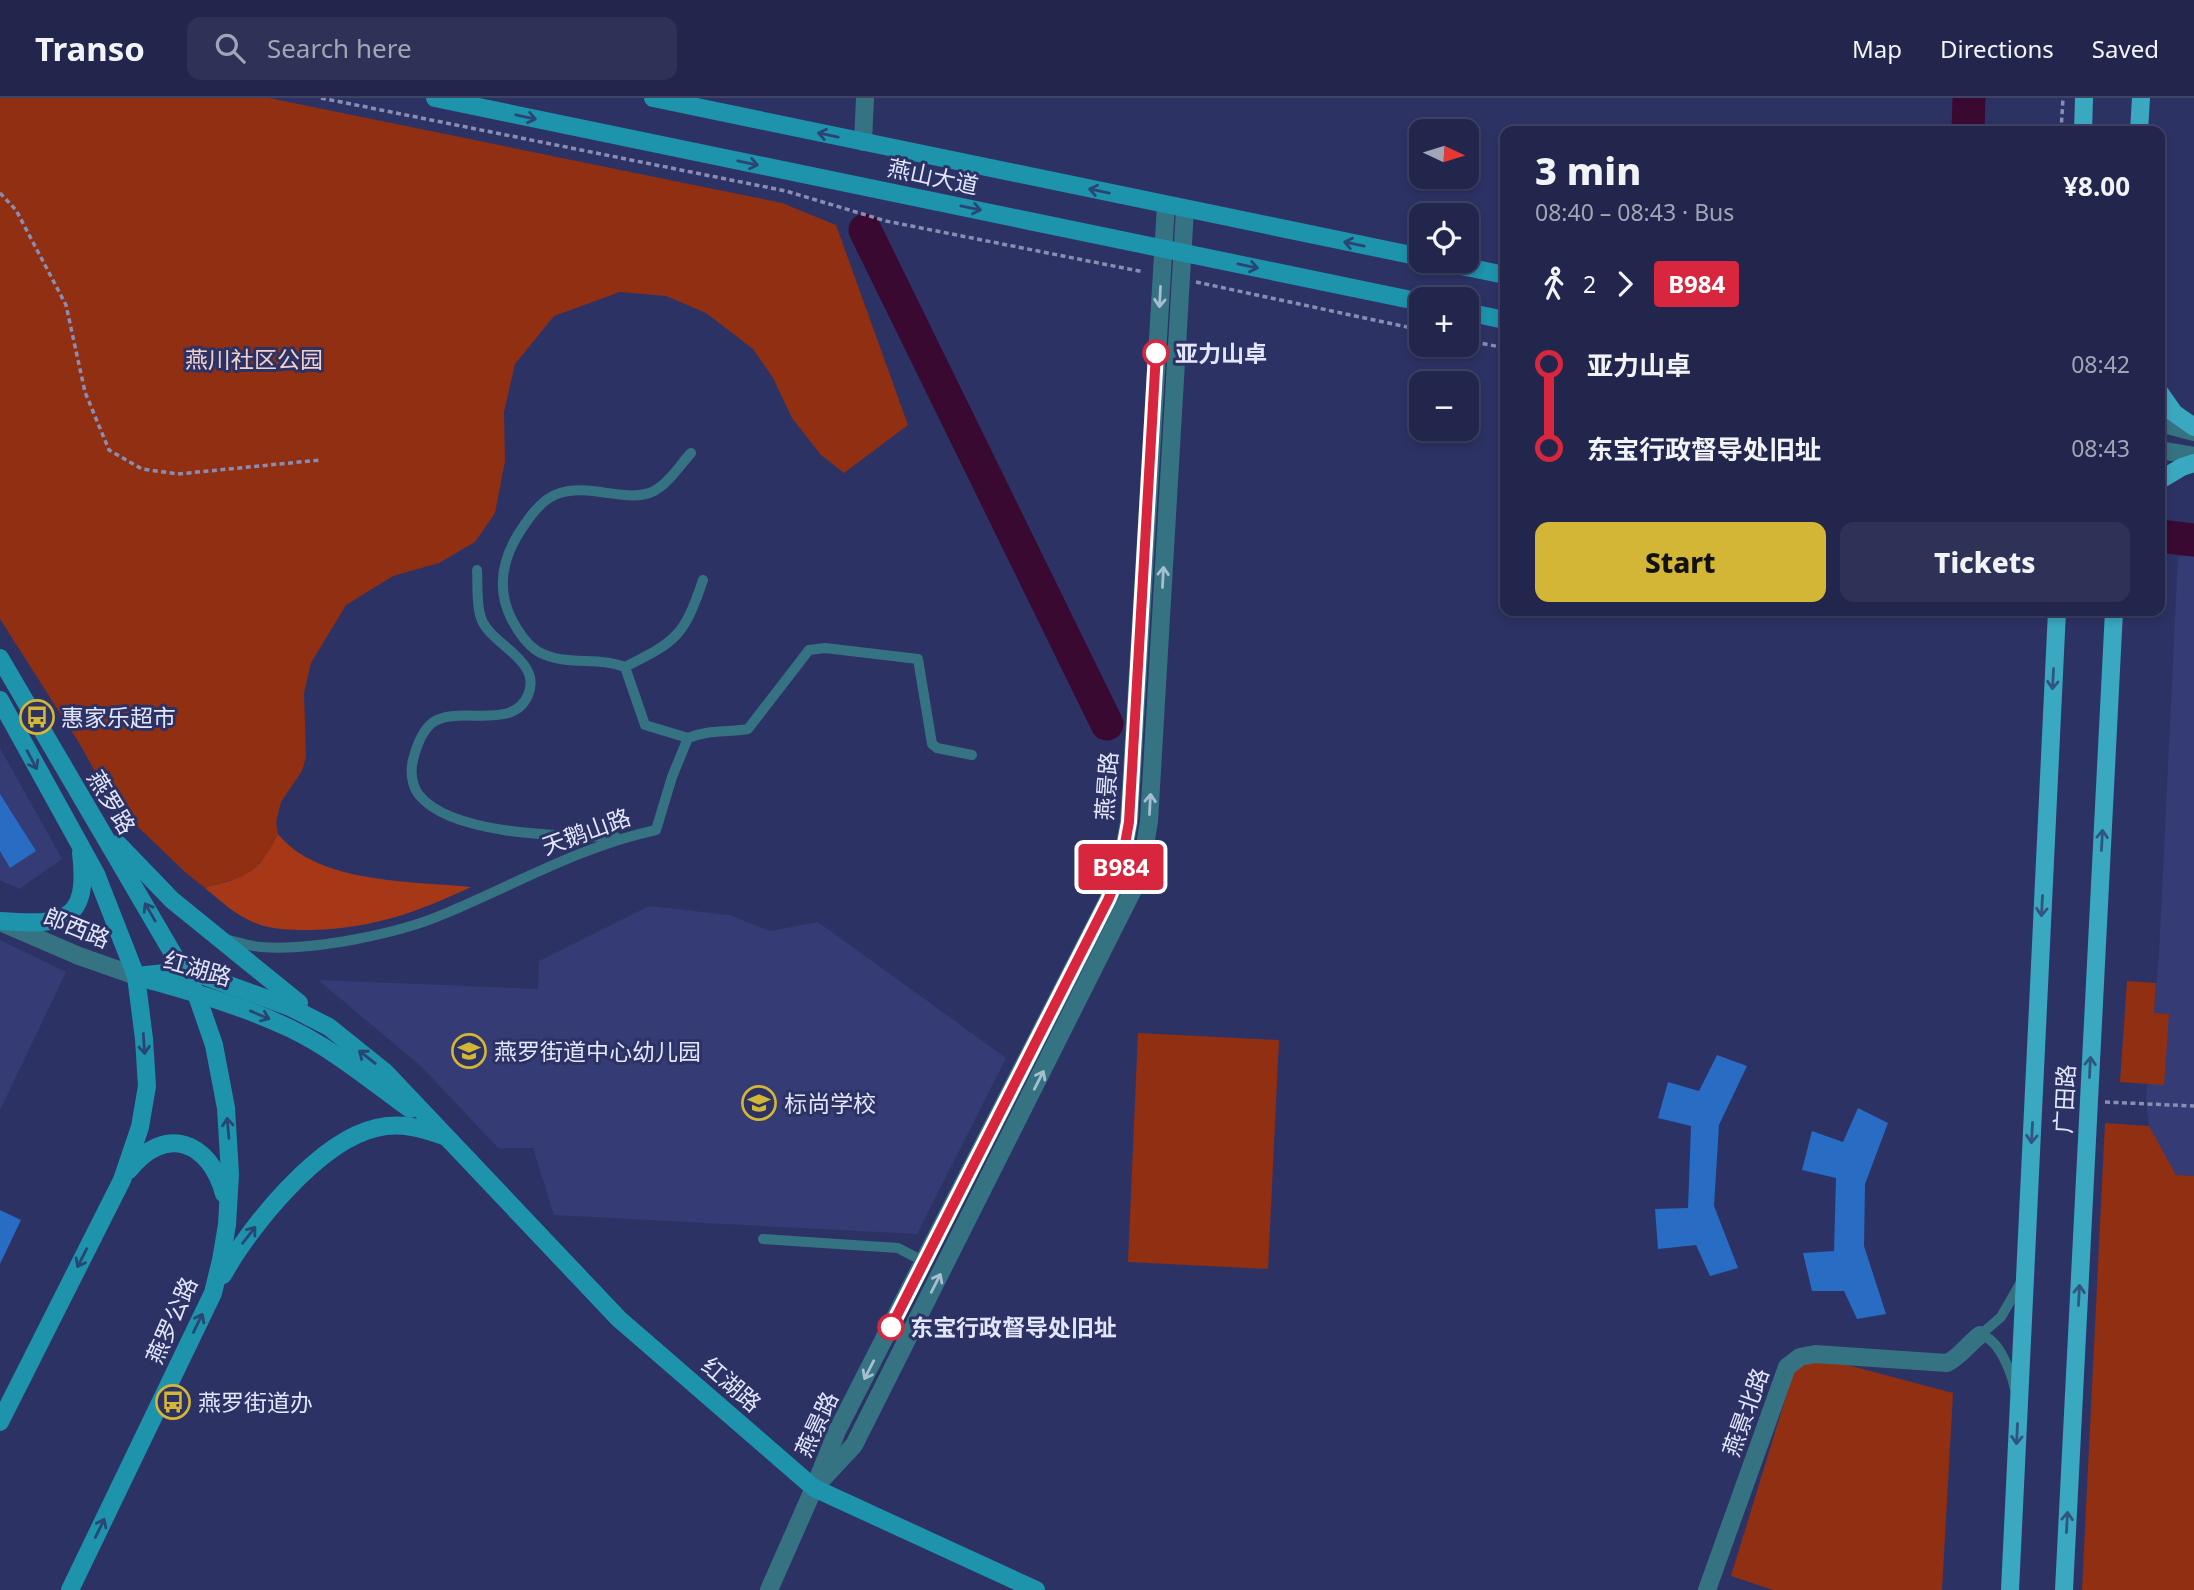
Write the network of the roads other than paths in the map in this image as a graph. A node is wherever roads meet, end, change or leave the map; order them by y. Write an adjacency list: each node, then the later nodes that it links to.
1 (435, 98): 11 (main road, 燕山大道, one-way to 11)
2 (653, 98): 8 (main road, 燕山大道, one-way to 2)
3 (865, 98): 8 (street)
4 (2084, 98): 6 (main road)
5 (2141, 98): 7 (main road)
6 (2082, 126)
7 (2139, 126)
8 (863, 142): 9 (main road, 燕山大道, one-way to 8)
9 (1166, 205): 10 (main road, 燕山大道); 11 (street, 燕景路)
10 (1185, 209): 12 (street, 燕景路); 13 (main road, 燕山大道, one-way to 10)
11 (1163, 248): 12 (main road, 燕山大道); 49 (street, 燕景路, one-way to 49)
12 (1182, 251): 16 (main road, 燕山大道, one-way to 16); 55 (street, 燕景路, one-way to 12)
13 (1409, 255)
14 (1479, 270): 15 (main road)
15 (1500, 274)
16 (1409, 299)
17 (1479, 315): 18 (main road)
18 (1500, 319)
19 (2165, 400): 21 (main road)
20 (2165, 424): 21 (street)
21 (2194, 430)
22 (2165, 451): 24 (street)
23 (691, 453): 32 (lane)
24 (2194, 456)
25 (2194, 463): 26 (main road)
26 (2165, 477)
27 (477, 570): 37 (lane)
28 (703, 580): 32 (lane)
29 (2057, 616): 50 (main road, 广田路, one-way to 50)
30 (2114, 616): 61 (main road, 广田路, one-way to 30)
31 (0, 657): 36 (main road, 燕罗路)
32 (625, 667): 34 (lane)
33 (0, 700): 38 (main road, one-way to 38)
34 (688, 738): 35 (lane); 37 (lane, 天鹅山路)
35 (972, 755)
36 (94, 819): 40 (main road); 41 (main road, 燕罗路, one-way to 36)
37 (622, 837): 40 (lane, 天鹅山路)
38 (80, 846): 39 (main road); 42 (main road)
39 (0, 921): 42 (street, 郎西路)
40 (215, 937): 44 (main road)
41 (185, 971): 42 (main road, 红湖路); 43 (main road, 燕罗公路); 44 (main road, 红湖路)
42 (136, 976): 43 (main road, 红湖路); 46 (main road, one-way to 46)
43 (196, 993): 45 (main road, 红湖路, one-way to 45); 47 (main road, 燕罗公路, one-way to 43)
44 (329, 1027): 45 (main road, 红湖路, one-way to 44)
45 (451, 1139): 51 (main road, one-way to 45); 55 (main road, 红湖路)
46 (122, 1180): 47 (main road); 54 (main road, one-way to 54)
47 (228, 1208): 51 (main road, 燕罗公路)
48 (763, 1239): 49 (lane)
49 (925, 1262): 55 (street, 燕景路, one-way to 55)
50 (2025, 1268): 52 (lane); 53 (main road, 广田路)
51 (213, 1293): 56 (main road, 燕罗公路, one-way to 51)
52 (1980, 1335): 53 (lane); 59 (street, 燕景北路)
53 (2019, 1405): 60 (main road, 广田路, one-way to 60)
54 (0, 1422)
55 (814, 1488): 57 (street); 58 (main road, 红湖路)
56 (70, 1590)
57 (769, 1590)
58 (1035, 1590)
59 (1707, 1590)
60 (2010, 1590)
61 (2063, 1590)

